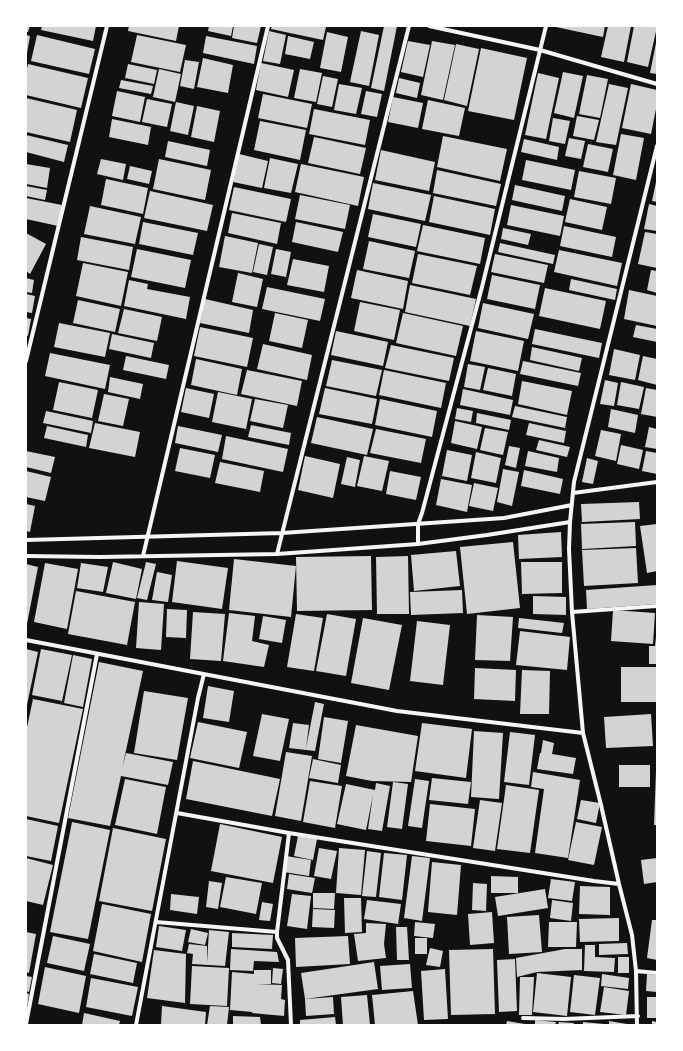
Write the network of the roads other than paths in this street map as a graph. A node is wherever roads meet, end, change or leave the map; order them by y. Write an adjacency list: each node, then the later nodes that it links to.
1 (107, 26): 9 (street)
2 (268, 26): 16 (street)
3 (409, 26): 15 (street)
4 (429, 26): 6 (street)
5 (546, 26): 6 (street)
6 (540, 50): 7 (street); 14 (street)
7 (657, 84)
8 (657, 146): 11 (street)
9 (26, 361)
10 (657, 482): 11 (street)
11 (573, 492): 12 (street)
12 (572, 505): 13 (street); 14 (street)
13 (570, 522): 18 (street); 23 (street)
14 (418, 526): 15 (street); 18 (street)
15 (282, 533): 16 (street); 19 (street)
16 (148, 537): 17 (street); 21 (street)
17 (26, 540)
18 (418, 544): 19 (street)
19 (277, 554): 21 (street)
20 (26, 556): 21 (street)
21 (143, 556)
22 (657, 606): 23 (street)
23 (572, 612): 27 (street)
24 (26, 640): 25 (street)
25 (97, 654): 26 (street); 37 (street)
26 (204, 674): 27 (street); 28 (street)
27 (583, 733): 30 (street)
28 (177, 813): 29 (street); 31 (street)
29 (289, 833): 30 (street); 32 (street)
30 (619, 884): 33 (street)
31 (156, 922): 32 (street); 38 (street)
32 (277, 932): 39 (street)
33 (636, 971): 34 (street); 35 (street)
34 (657, 973)
35 (638, 1016): 36 (street); 40 (street)
36 (523, 1018)
37 (26, 1024)
38 (136, 1025)
39 (291, 1025)
40 (638, 1025)

